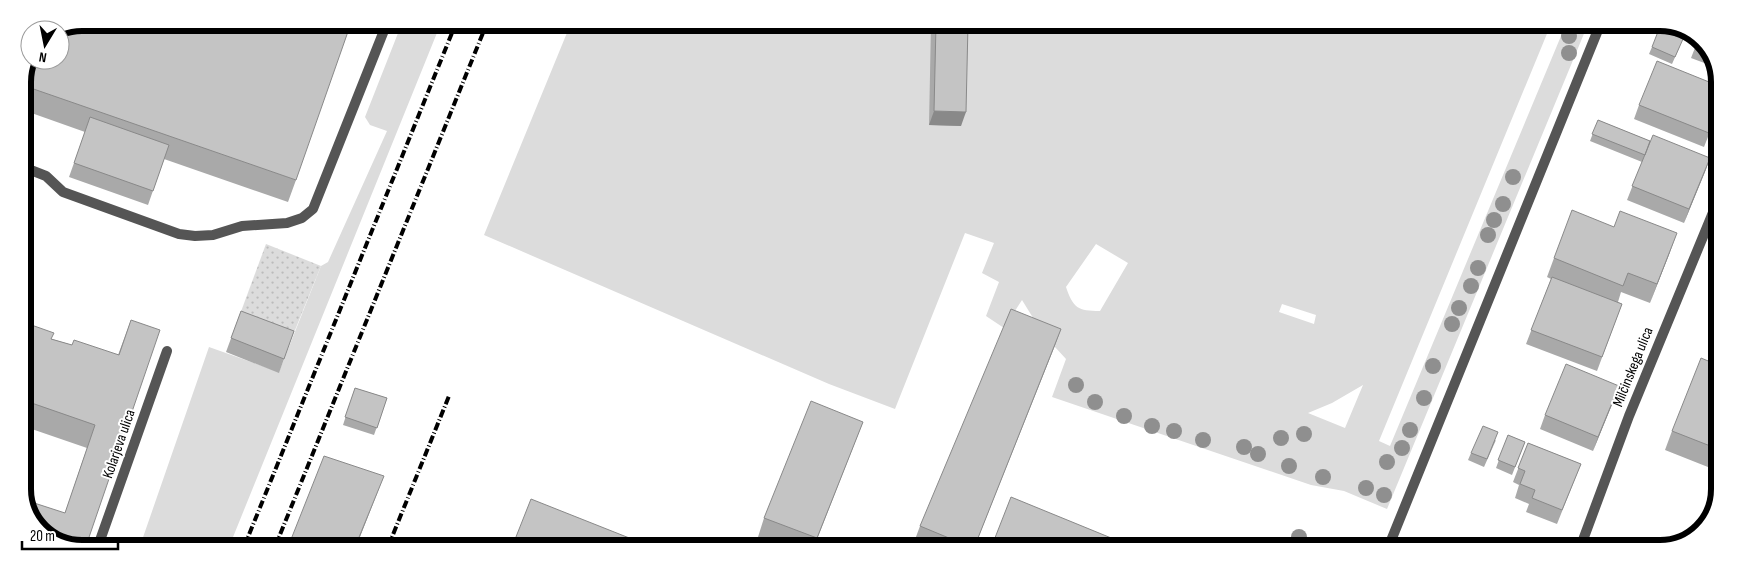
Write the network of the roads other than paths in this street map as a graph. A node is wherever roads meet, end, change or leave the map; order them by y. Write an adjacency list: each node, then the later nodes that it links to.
1 (384, 31): 3 (street)
2 (1597, 31): 7 (street)
3 (31, 170)
4 (1711, 217): 8 (street, Milčinskega ulica)
5 (167, 351): 6 (street, Kolarjeva ulica)
6 (100, 540)
7 (1391, 540)
8 (1583, 540)

